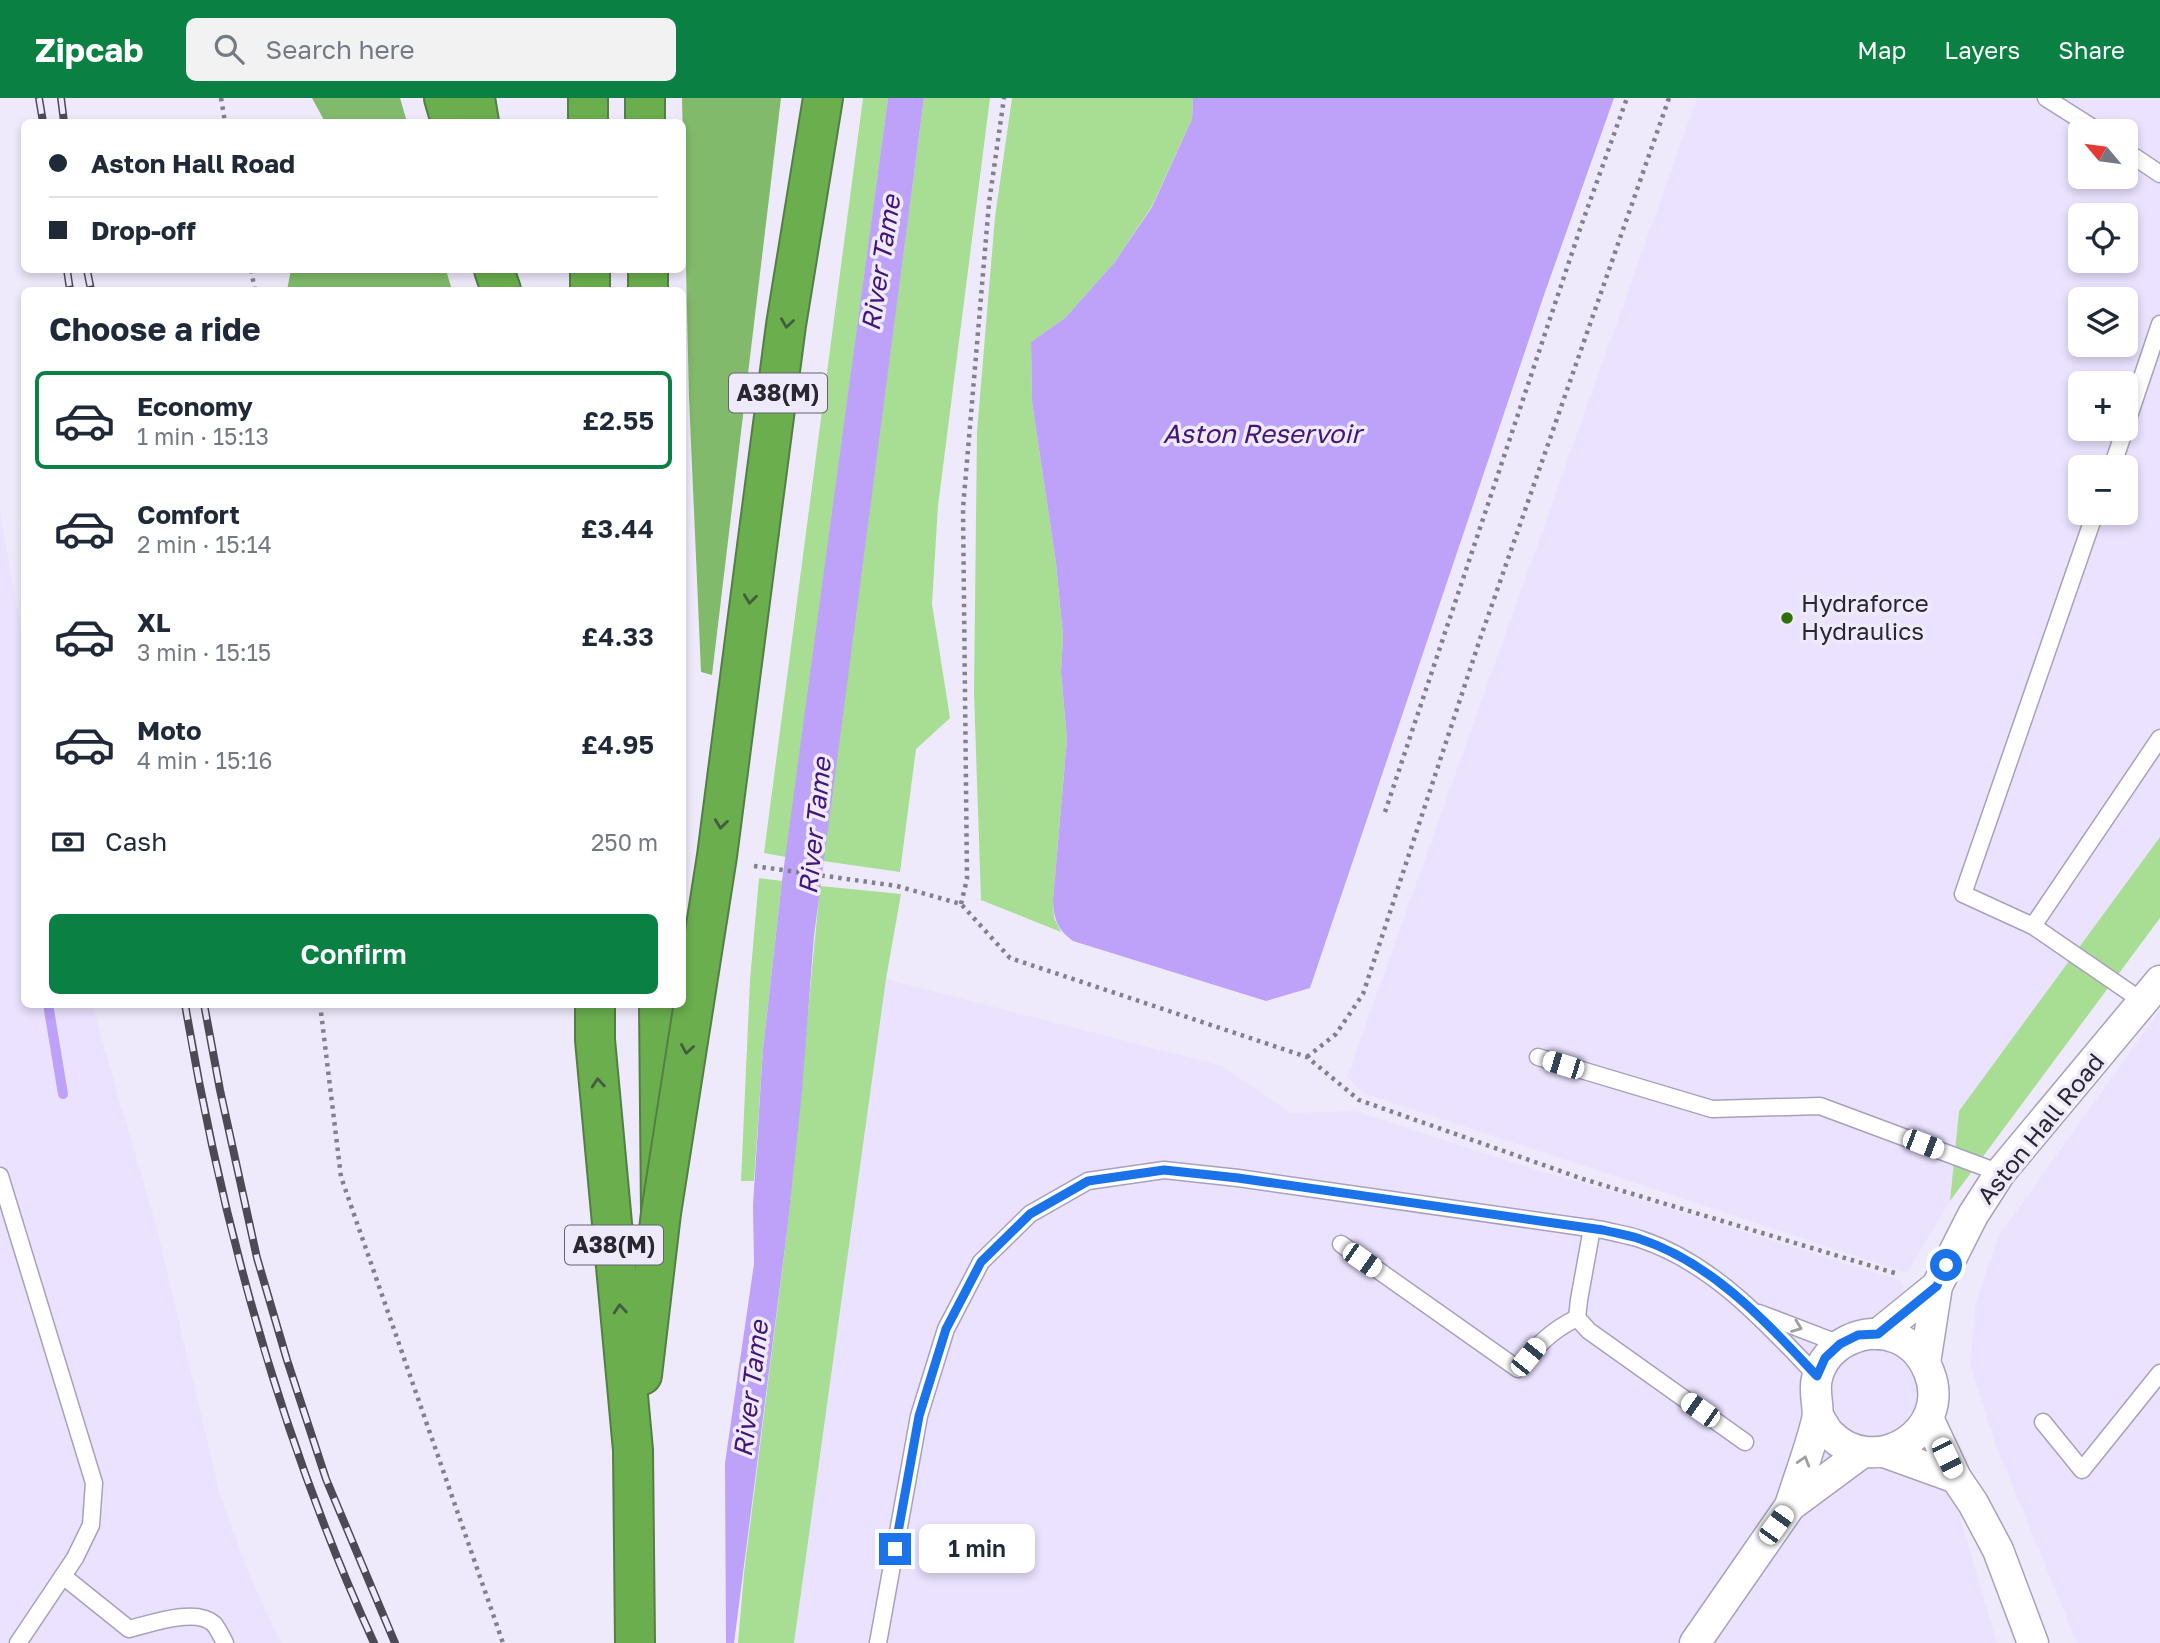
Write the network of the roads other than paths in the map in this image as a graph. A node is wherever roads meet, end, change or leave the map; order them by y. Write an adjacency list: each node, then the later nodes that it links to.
1 (444, 98): 8 (highway)
2 (475, 98): 9 (highway)
3 (588, 98): 10 (highway)
4 (645, 98): 11 (highway)
5 (816, 98): 15 (highway, A38(M))
6 (823, 98): 15 (highway, A38(M))
7 (2046, 98): 12 (lane)
8 (450, 119)
9 (478, 119)
10 (588, 119)
11 (645, 119)
12 (2079, 119)
13 (2138, 159): 14 (lane)
14 (2160, 174)
15 (797, 255): 27 (highway, A38(M), one-way to 27, bridge)
16 (2160, 324): 17 (lane)
17 (2138, 391)
18 (2091, 525): 20 (lane)
19 (2160, 738): 20 (lane)
20 (2033, 926): 21 (lane)
21 (2152, 992): 25 (street, Aston Hall Road)
22 (660, 1008): 27 (highway, A38(M), bridge)
23 (593, 1016): 42 (highway, A38(M), one-way to 23)
24 (1538, 1057): 25 (lane)
25 (2000, 1174): 30 (street, Aston Hall Road)
26 (0, 1176): 46 (lane)
27 (661, 1213): 42 (highway, A38(M))
28 (1592, 1228): 31 (lane); 32 (lane); 51 (lane)
29 (1341, 1244): 32 (lane)
30 (1937, 1286): 33 (street, Aston Hall Road); 35 (street, Aston Hall Road)
31 (1754, 1310): 34 (lane, one-way to 34); 37 (lane)
32 (1577, 1318): 41 (lane)
33 (1878, 1334): 34 (street, Aston Hall Road); 35 (street)
34 (1840, 1344): 37 (street)
35 (1925, 1363): 39 (street, Aston Hall Road)
36 (2160, 1373): 40 (lane)
37 (1817, 1376): 38 (street)
38 (1818, 1416): 43 (street); 45 (street, one-way to 38)
39 (1928, 1418): 43 (street); 44 (street)
40 (2043, 1422)
41 (1745, 1442)
42 (633, 1450): 50 (highway, A38(M))
43 (1874, 1452): 44 (street); 45 (street)
44 (1956, 1478): 53 (street)
45 (1790, 1506): 52 (street)
46 (63, 1576): 47 (lane); 48 (lane)
47 (132, 1636): 49 (lane)
48 (18, 1643)
49 (225, 1643)
50 (635, 1643)
51 (878, 1643)
52 (1695, 1643)
53 (2034, 1643)

